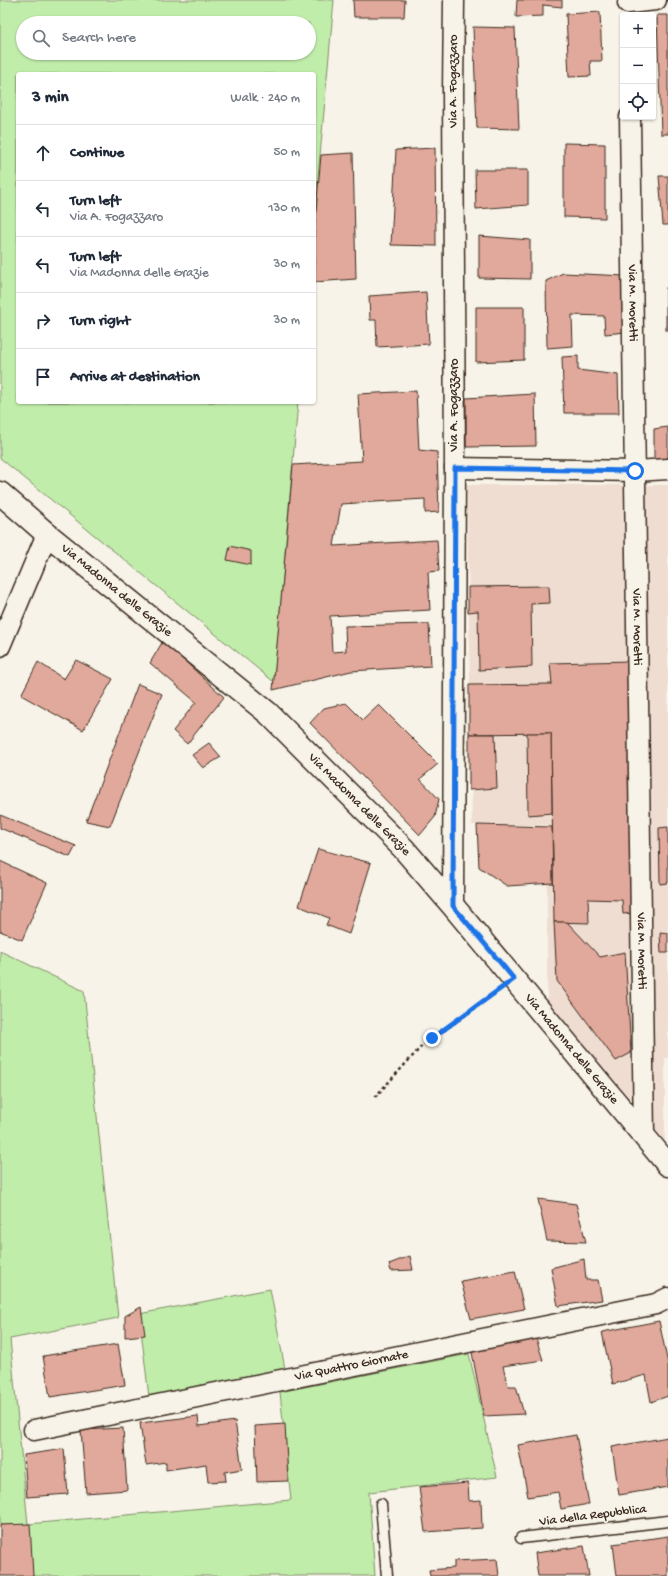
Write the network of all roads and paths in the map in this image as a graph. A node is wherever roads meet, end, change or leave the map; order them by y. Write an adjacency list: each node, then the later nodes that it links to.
1 (454, 0): 5 (street, Via A. Fogazzaro)
2 (656, 0): 3 (street)
3 (629, 6)
4 (630, 120): 7 (street, Via M. Moretti)
5 (455, 468): 7 (street); 11 (street, Via A. Fogazzaro)
6 (668, 469): 7 (street)
7 (635, 471): 14 (street, Via M. Moretti)
8 (0, 493): 9 (street, Via Madonna delle Grazie)
9 (47, 534): 10 (street); 11 (street, Via Madonna delle Grazie)
10 (0, 646)
11 (453, 906): 12 (street, Via Madonna delle Grazie)
12 (514, 979): 13 (path); 14 (street, Via Madonna delle Grazie)
13 (375, 1097)
14 (644, 1136): 15 (street, Via Madonna delle Grazie)
15 (668, 1165)
16 (668, 1298): 17 (street, Via Quattro Giornate)
17 (34, 1430)
18 (381, 1504): 21 (lane)
19 (668, 1521): 20 (lane, Via della Repubblica)
20 (521, 1538)
21 (387, 1576)

